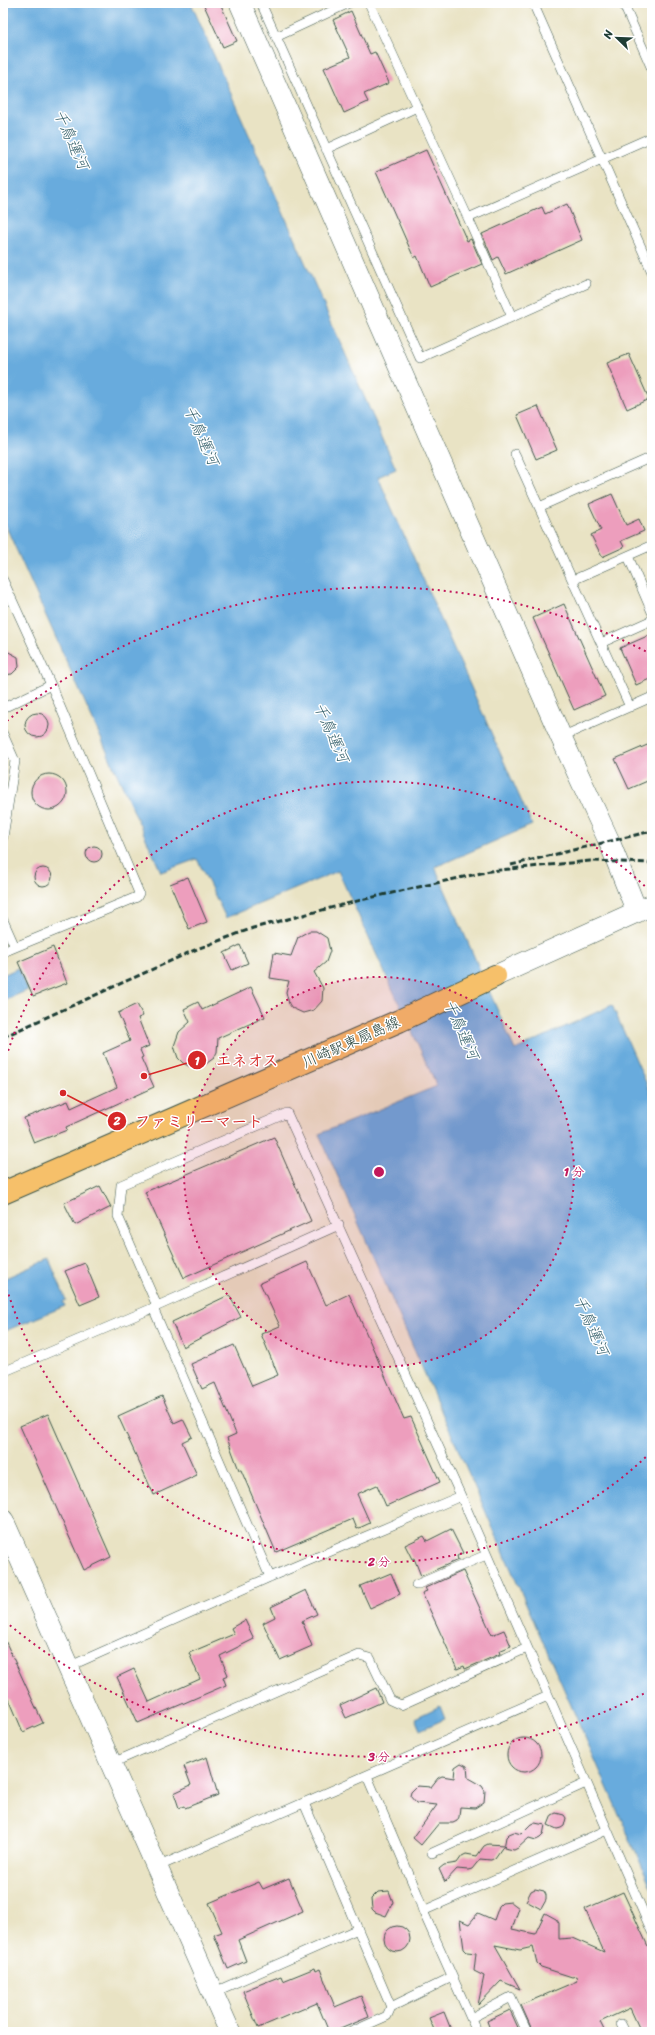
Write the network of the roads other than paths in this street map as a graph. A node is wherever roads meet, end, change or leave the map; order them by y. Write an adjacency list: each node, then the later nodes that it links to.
1 (240, 3): 32 (street)
2 (262, 3): 7 (lane)
3 (349, 3): 7 (lane)
4 (368, 3): 9 (lane)
5 (533, 3): 12 (lane)
6 (623, 3): 8 (lane)
7 (276, 37): 11 (lane)
8 (652, 69)
9 (417, 107): 11 (lane); 13 (lane)
10 (652, 137): 12 (lane)
11 (326, 149): 16 (lane)
12 (602, 159): 13 (lane); 14 (lane)
13 (468, 218): 16 (lane)
14 (652, 272)
15 (586, 284): 16 (lane)
16 (512, 317)
17 (516, 454): 19 (lane)
18 (652, 458): 19 (lane)
19 (539, 507): 23 (lane)
20 (652, 545): 21 (lane)
21 (628, 556): 23 (lane); 24 (lane)
22 (3, 580): 27 (lane)
23 (573, 580): 26 (lane)
24 (652, 612)
25 (652, 620): 26 (lane)
26 (601, 643): 29 (lane)
27 (51, 685): 30 (lane); 36 (lane)
28 (652, 698): 29 (lane)
29 (630, 707): 32 (lane)
30 (3, 708)
31 (3, 734): 33 (lane)
32 (561, 737): 34 (street)
33 (3, 837)
34 (645, 908): 38 (street, 川崎駅東扇島線)
35 (3, 920): 36 (lane)
36 (15, 947): 37 (lane)
37 (3, 952)
38 (495, 976): 39 (highway, 川崎駅東扇島線)
39 (3, 1193)
40 (339, 1225): 41 (lane); 41 (lane); 43 (lane)
41 (155, 1307): 42 (lane); 46 (lane)
42 (3, 1372)
43 (461, 1496): 45 (lane); 46 (lane)
44 (3, 1520): 49 (street)
45 (486, 1555): 47 (lane); 48 (lane)
46 (270, 1577): 49 (lane)
47 (416, 1585)
48 (527, 1648): 50 (lane); 51 (lane)
49 (67, 1667): 51 (street)
50 (548, 1696): 52 (lane); 53 (lane)
51 (110, 1764): 57 (street)
52 (367, 1776): 54 (lane); 58 (lane)
53 (586, 1783): 55 (lane); 56 (lane)
54 (304, 1804): 57 (lane); 59 (lane)
55 (607, 1830): 58 (lane); 60 (lane)
56 (432, 1853)
57 (156, 1867): 62 (street)
58 (423, 1911): 61 (lane)
59 (358, 1929): 62 (lane); 63 (lane)
60 (652, 1932)
61 (452, 1977): 63 (lane); 64 (lane)
62 (212, 1993): 65 (street)
63 (391, 2007): 66 (lane)
64 (471, 2018): 67 (lane); 68 (lane)
65 (230, 2032)
66 (351, 2032)
67 (477, 2032)
68 (527, 2032)

